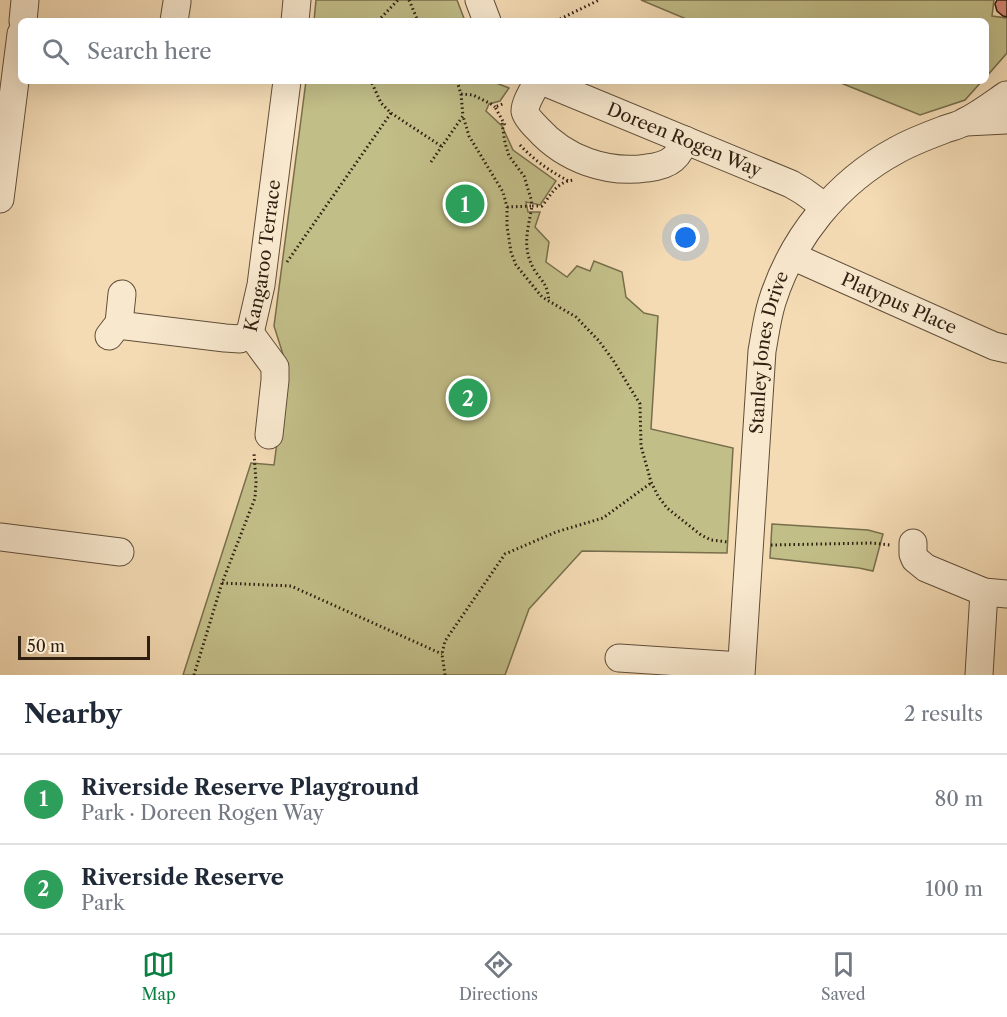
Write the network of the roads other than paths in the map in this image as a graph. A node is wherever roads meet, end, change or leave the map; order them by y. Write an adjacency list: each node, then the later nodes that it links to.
1 (25, 0): 4 (street)
2 (297, 0): 5 (street)
3 (479, 0): 6 (street)
4 (22, 18)
5 (294, 18)
6 (486, 18)
7 (18, 52): 15 (street)
8 (287, 84): 21 (street, Kangaroo Terrace)
9 (538, 84): 16 (street)
10 (547, 84): 16 (street, Doreen Rogen Way)
11 (1007, 93): 12 (street); 14 (street, Stanley Jones Drive)
12 (1007, 101)
13 (1007, 120): 14 (street, Stanley Jones Drive)
14 (964, 122): 18 (street, Stanley Jones Drive)
15 (4, 136): 17 (street)
16 (685, 140): 18 (street, Doreen Rogen Way)
17 (0, 199)
18 (825, 207): 19 (street, Stanley Jones Drive)
19 (792, 256): 22 (street, Platypus Place); 29 (street, Stanley Jones Drive)
20 (122, 294): 21 (street, Kangaroo Terrace)
21 (250, 333): 23 (street)
22 (1007, 349)
23 (261, 444)
24 (0, 537): 26 (street)
25 (913, 546): 27 (street)
26 (120, 552)
27 (996, 593): 30 (street)
28 (620, 658): 29 (street)
29 (741, 670)
30 (979, 675)

